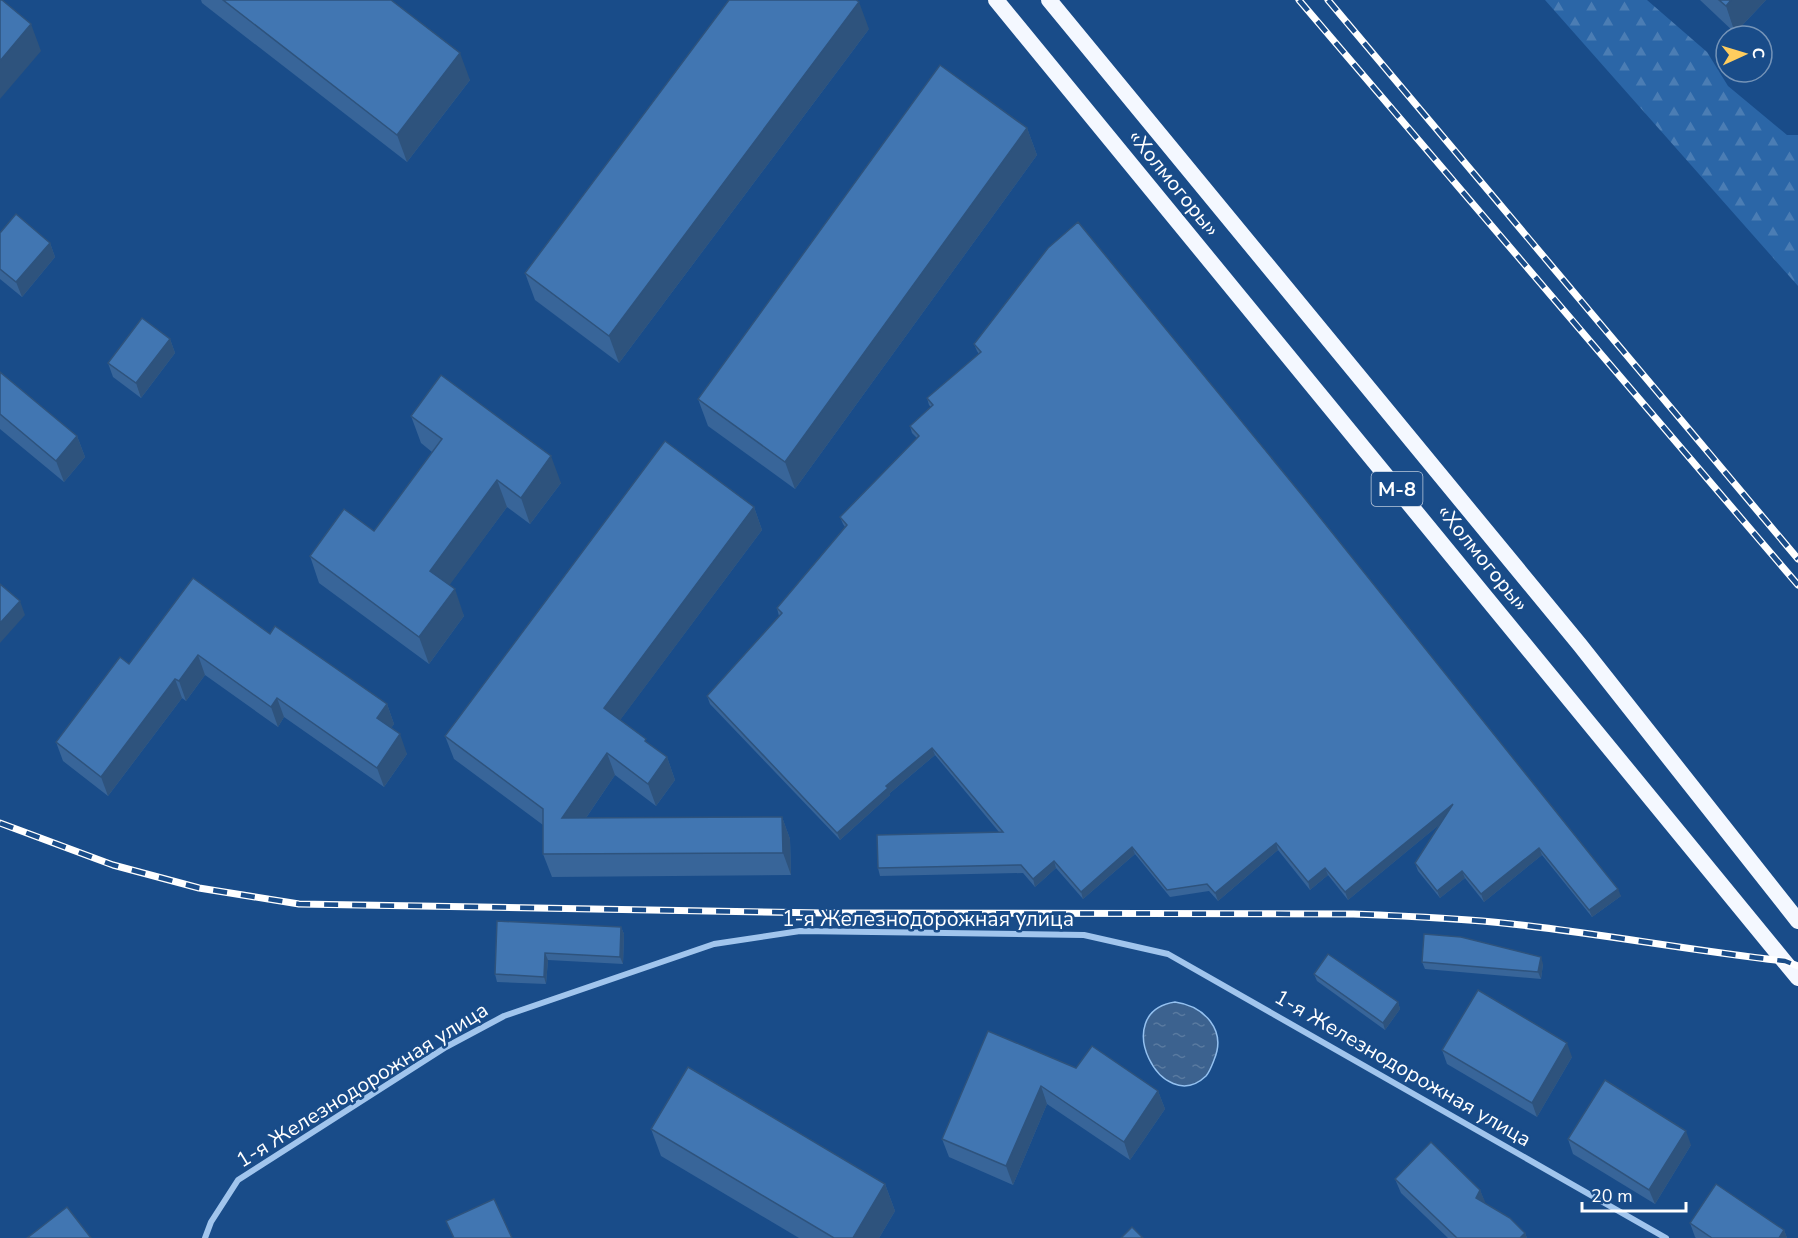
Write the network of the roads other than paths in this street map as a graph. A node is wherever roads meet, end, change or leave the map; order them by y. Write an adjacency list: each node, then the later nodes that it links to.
1 (996, 0): 4 (highway, «Холмогоры» / М-8)
2 (1049, 0): 3 (highway, «Холмогоры» / М-8)
3 (1798, 921)
4 (1798, 978)
5 (205, 1238): 6 (street, 1-я Железнодорожная улица)
6 (1666, 1238)

